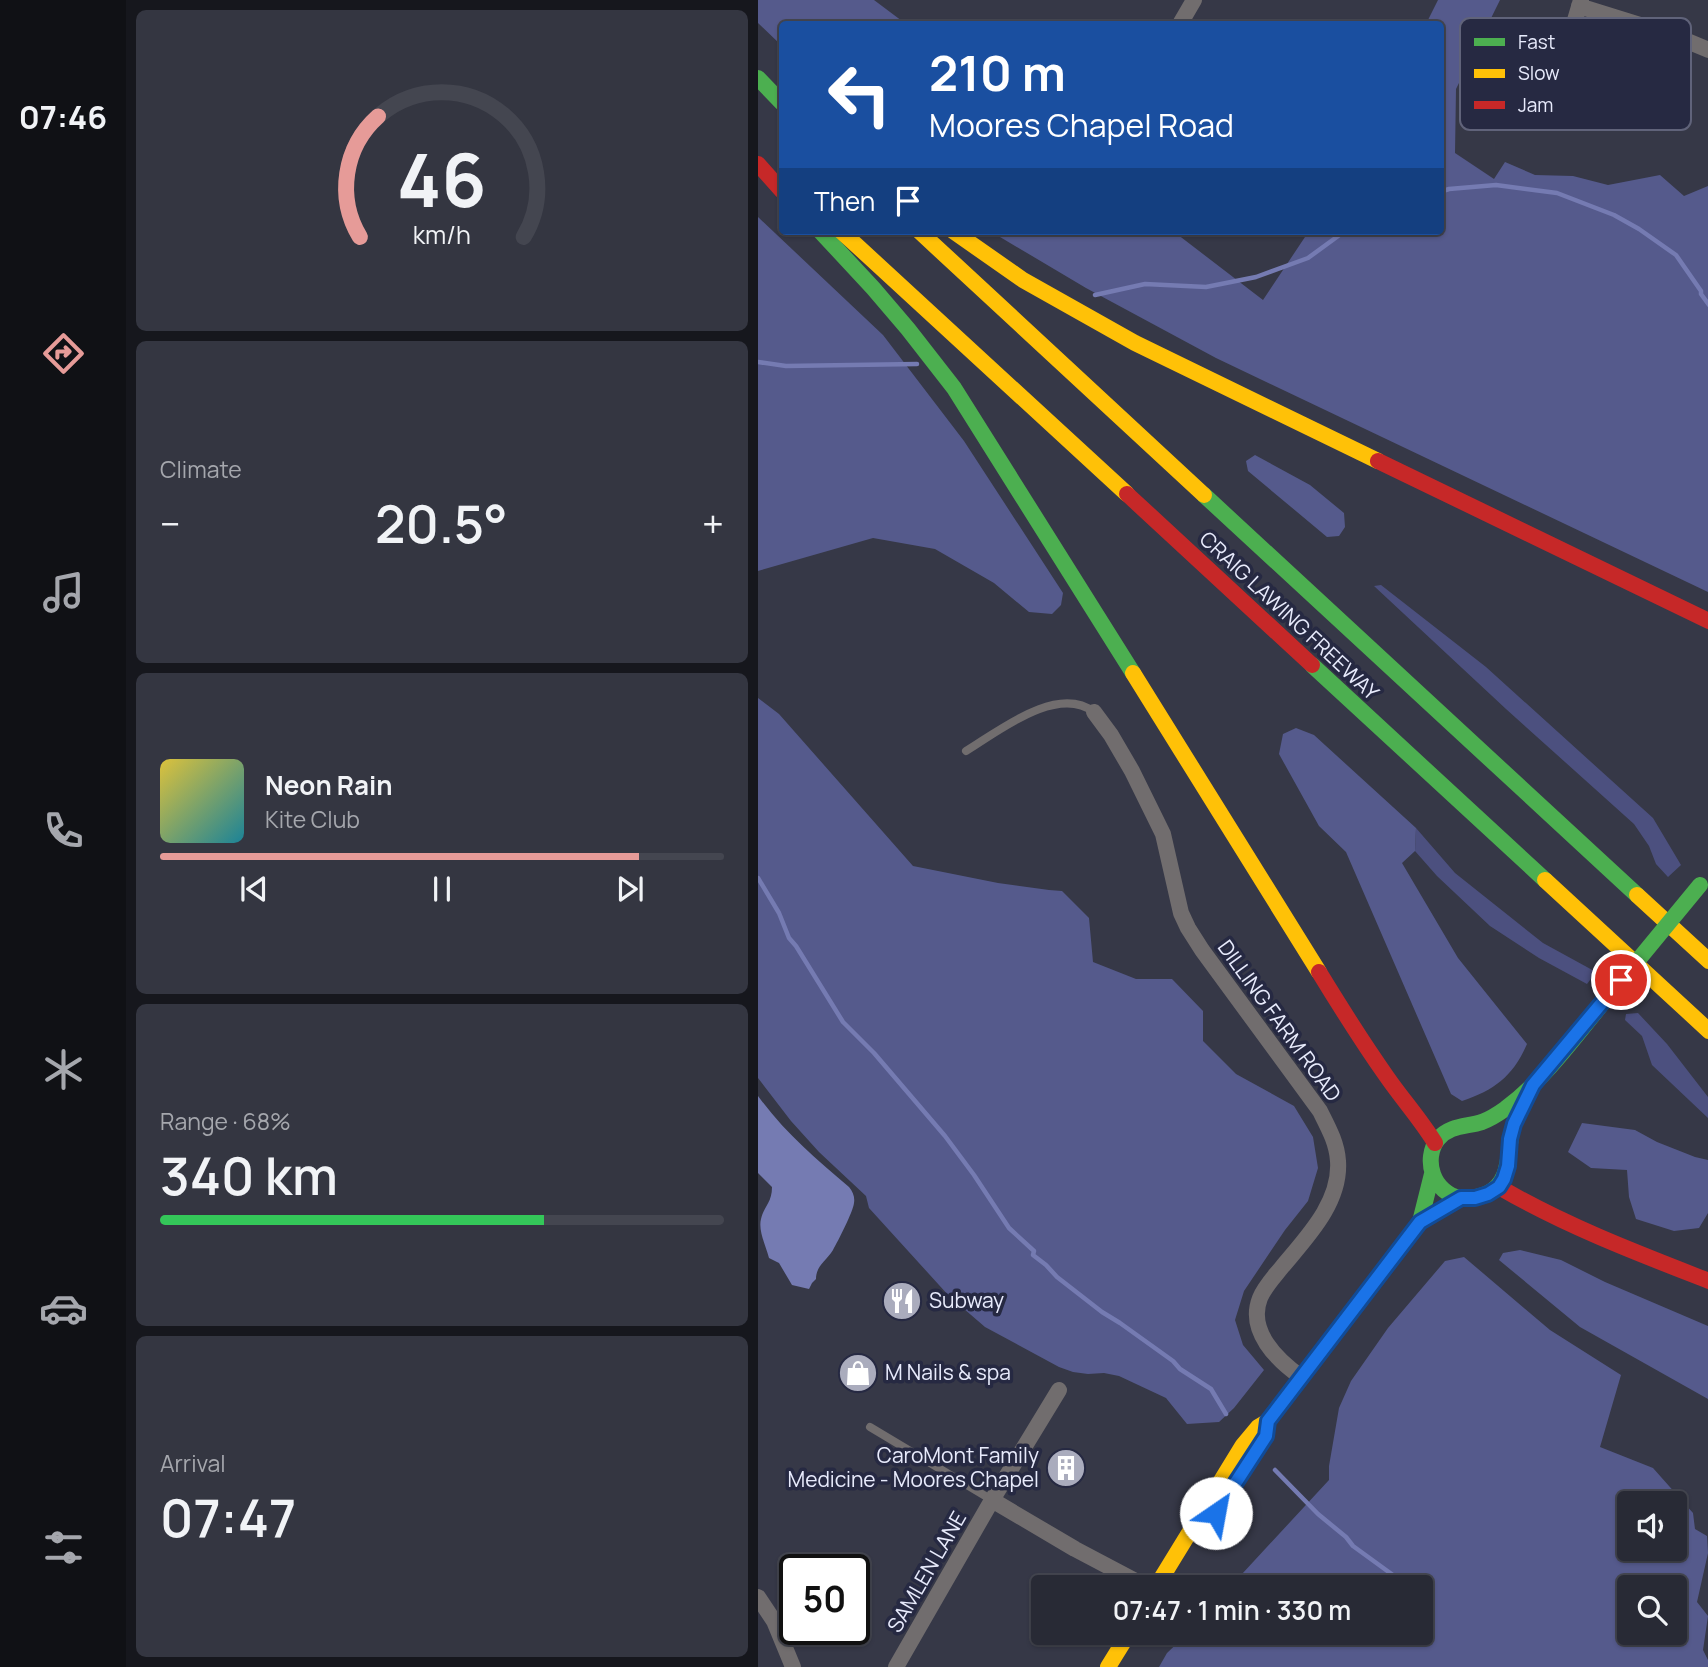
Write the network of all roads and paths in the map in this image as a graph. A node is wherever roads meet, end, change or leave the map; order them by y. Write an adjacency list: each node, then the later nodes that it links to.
1 (1194, 0): 4 (street)
2 (1580, 3): 3 (street)
3 (1623, 18)
4 (1182, 21)
5 (1691, 43): 6 (street)
6 (1708, 50)
7 (758, 77): 8 (main road); 9 (main road)
8 (779, 94)
9 (779, 100)
10 (758, 157): 12 (main road)
11 (758, 164): 13 (main road)
12 (779, 175)
13 (779, 188)
14 (824, 235): 25 (main road)
15 (845, 235): 23 (main road, CRAIG LAWING FREEWAY)
16 (922, 235): 22 (main road, CRAIG LAWING FREEWAY)
17 (959, 235): 18 (main road)
18 (1708, 621)
19 (1094, 712): 20 (lane); 31 (street, DILLING FARM ROAD)
20 (966, 751)
21 (1704, 880): 24 (main road, bridge)
22 (1708, 961)
23 (1708, 1031)
24 (1533, 1085): 25 (main road); 27 (main road)
25 (1435, 1143): 26 (main road)
26 (1432, 1174): 28 (main road); 29 (main road)
27 (1499, 1187): 28 (main road); 30 (main road)
28 (1461, 1198): 29 (main road)
29 (1420, 1222): 31 (main road)
30 (1708, 1281)
31 (1301, 1377): 33 (main road)
32 (1059, 1390): 35 (street, SAMLEN LANE)
33 (1268, 1421): 37 (main road); 38 (main road)
34 (870, 1427): 35 (lane)
35 (992, 1500): 36 (street); 43 (street, SAMLEN LANE)
36 (1124, 1575)
37 (1163, 1575)
38 (1177, 1575)
39 (758, 1597): 42 (street)
40 (1122, 1645): 44 (main road)
41 (1136, 1645): 45 (main road)
42 (793, 1667)
43 (896, 1667)
44 (1108, 1667)
45 (1123, 1667)

